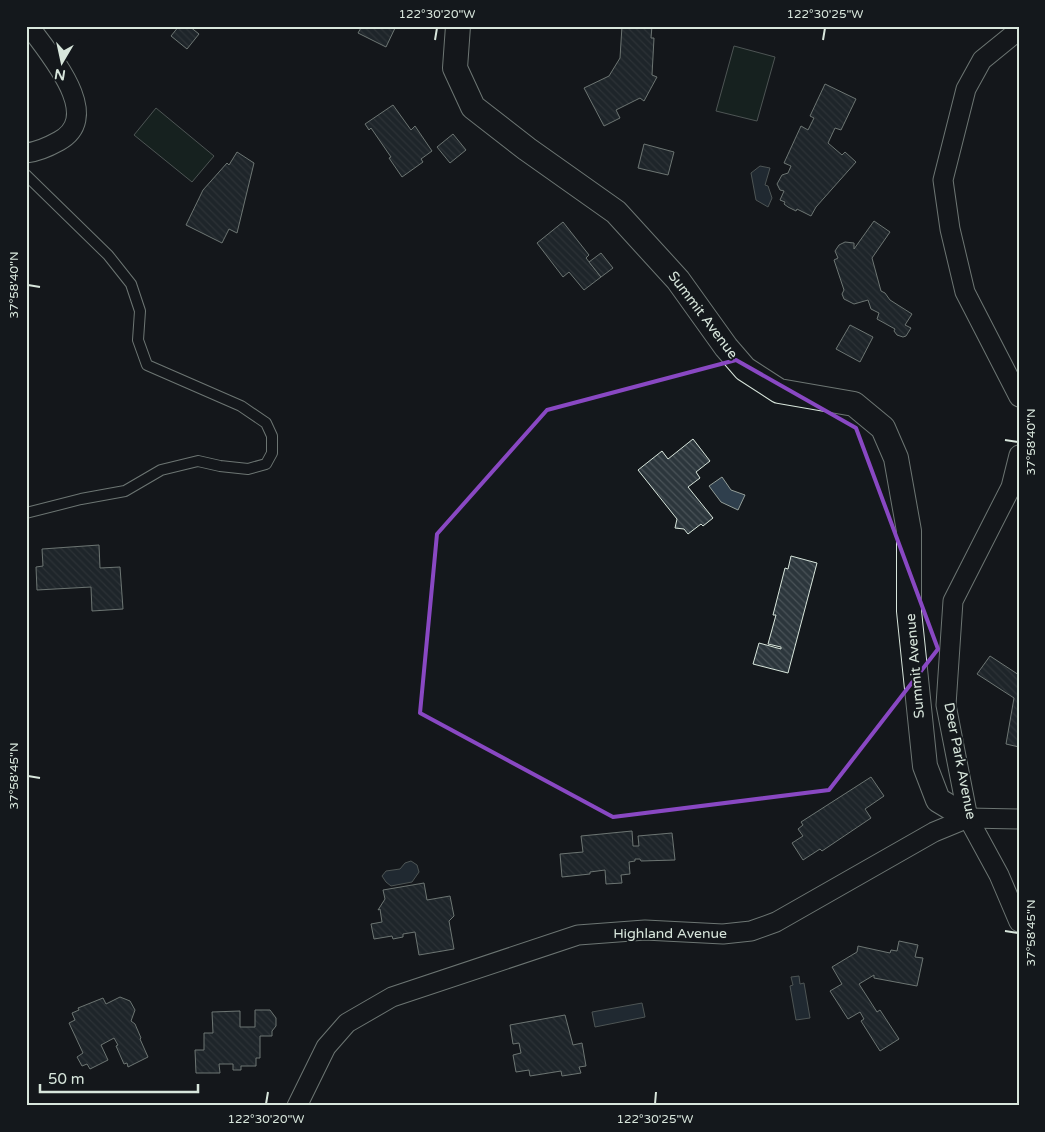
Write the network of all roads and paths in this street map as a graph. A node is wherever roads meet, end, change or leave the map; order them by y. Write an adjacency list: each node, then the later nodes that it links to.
1 (29, 26): 4 (street)
2 (458, 26): 9 (street, Summit Avenue)
3 (1019, 30): 6 (street)
4 (26, 153)
5 (26, 175): 8 (lane)
6 (1019, 398)
7 (1019, 455): 9 (street, Deer Park Avenue)
8 (26, 513)
9 (968, 818): 10 (street, Highland Avenue); 11 (street, Deer Park Avenue); 12 (street, Highland Avenue)
10 (1019, 819)
11 (1019, 922)
12 (297, 1106)

